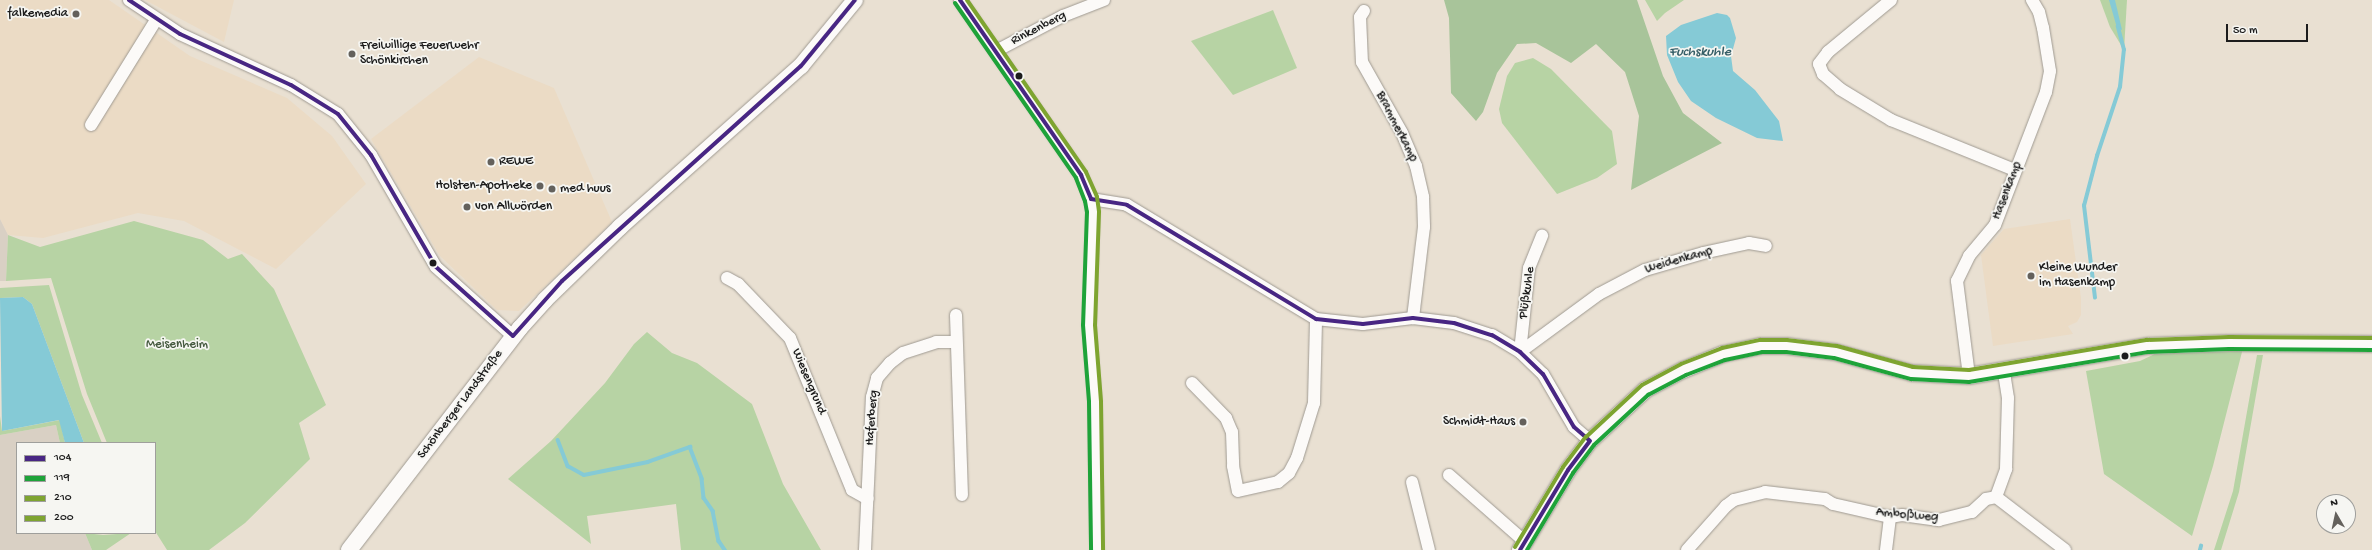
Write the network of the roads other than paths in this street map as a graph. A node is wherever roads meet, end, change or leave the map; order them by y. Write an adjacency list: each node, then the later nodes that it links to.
1 (130, 0): 8 (street)
2 (855, 0): 19 (street, Schönberger Landstraße)
3 (960, 0): 9 (street)
4 (1104, 0): 9 (street, Rinkenberg)
5 (1891, 0): 11 (street)
6 (2032, 0): 11 (street, Hasenkamp)
7 (1364, 11): 17 (street, Brammerkamp)
8 (156, 20): 10 (street); 19 (street)
9 (996, 51): 12 (street)
10 (91, 125)
11 (2015, 170): 24 (street, Hasenkamp)
12 (1091, 198): 18 (street); 36 (street)
13 (1542, 236): 22 (street, Plüßkuhle)
14 (1766, 246): 22 (street, Weidenkamp)
15 (727, 278): 31 (street, Wiesengrund)
16 (956, 315): 20 (street)
17 (1413, 318): 18 (street); 22 (street)
18 (1316, 319): 25 (street)
19 (514, 336): 34 (street, Schönberger Landstraße)
20 (956, 342): 29 (street); 31 (street, Haferberg)
21 (2372, 344): 23 (street)
22 (1520, 352): 26 (street)
23 (2004, 373): 24 (street); 30 (street)
24 (1969, 376): 26 (street)
25 (1192, 383)
26 (1590, 441): 33 (street)
27 (1449, 474): 33 (street)
28 (1412, 482): 37 (street)
29 (962, 495)
30 (1996, 497): 32 (street, Amboßweg); 40 (street)
31 (868, 498): 35 (street, Haferberg)
32 (1890, 517): 38 (street, Amboßweg); 39 (street)
33 (1522, 546)
34 (349, 550)
35 (865, 550)
36 (1097, 550)
37 (1429, 550)
38 (1688, 550)
39 (1886, 550)
40 (2065, 550)

